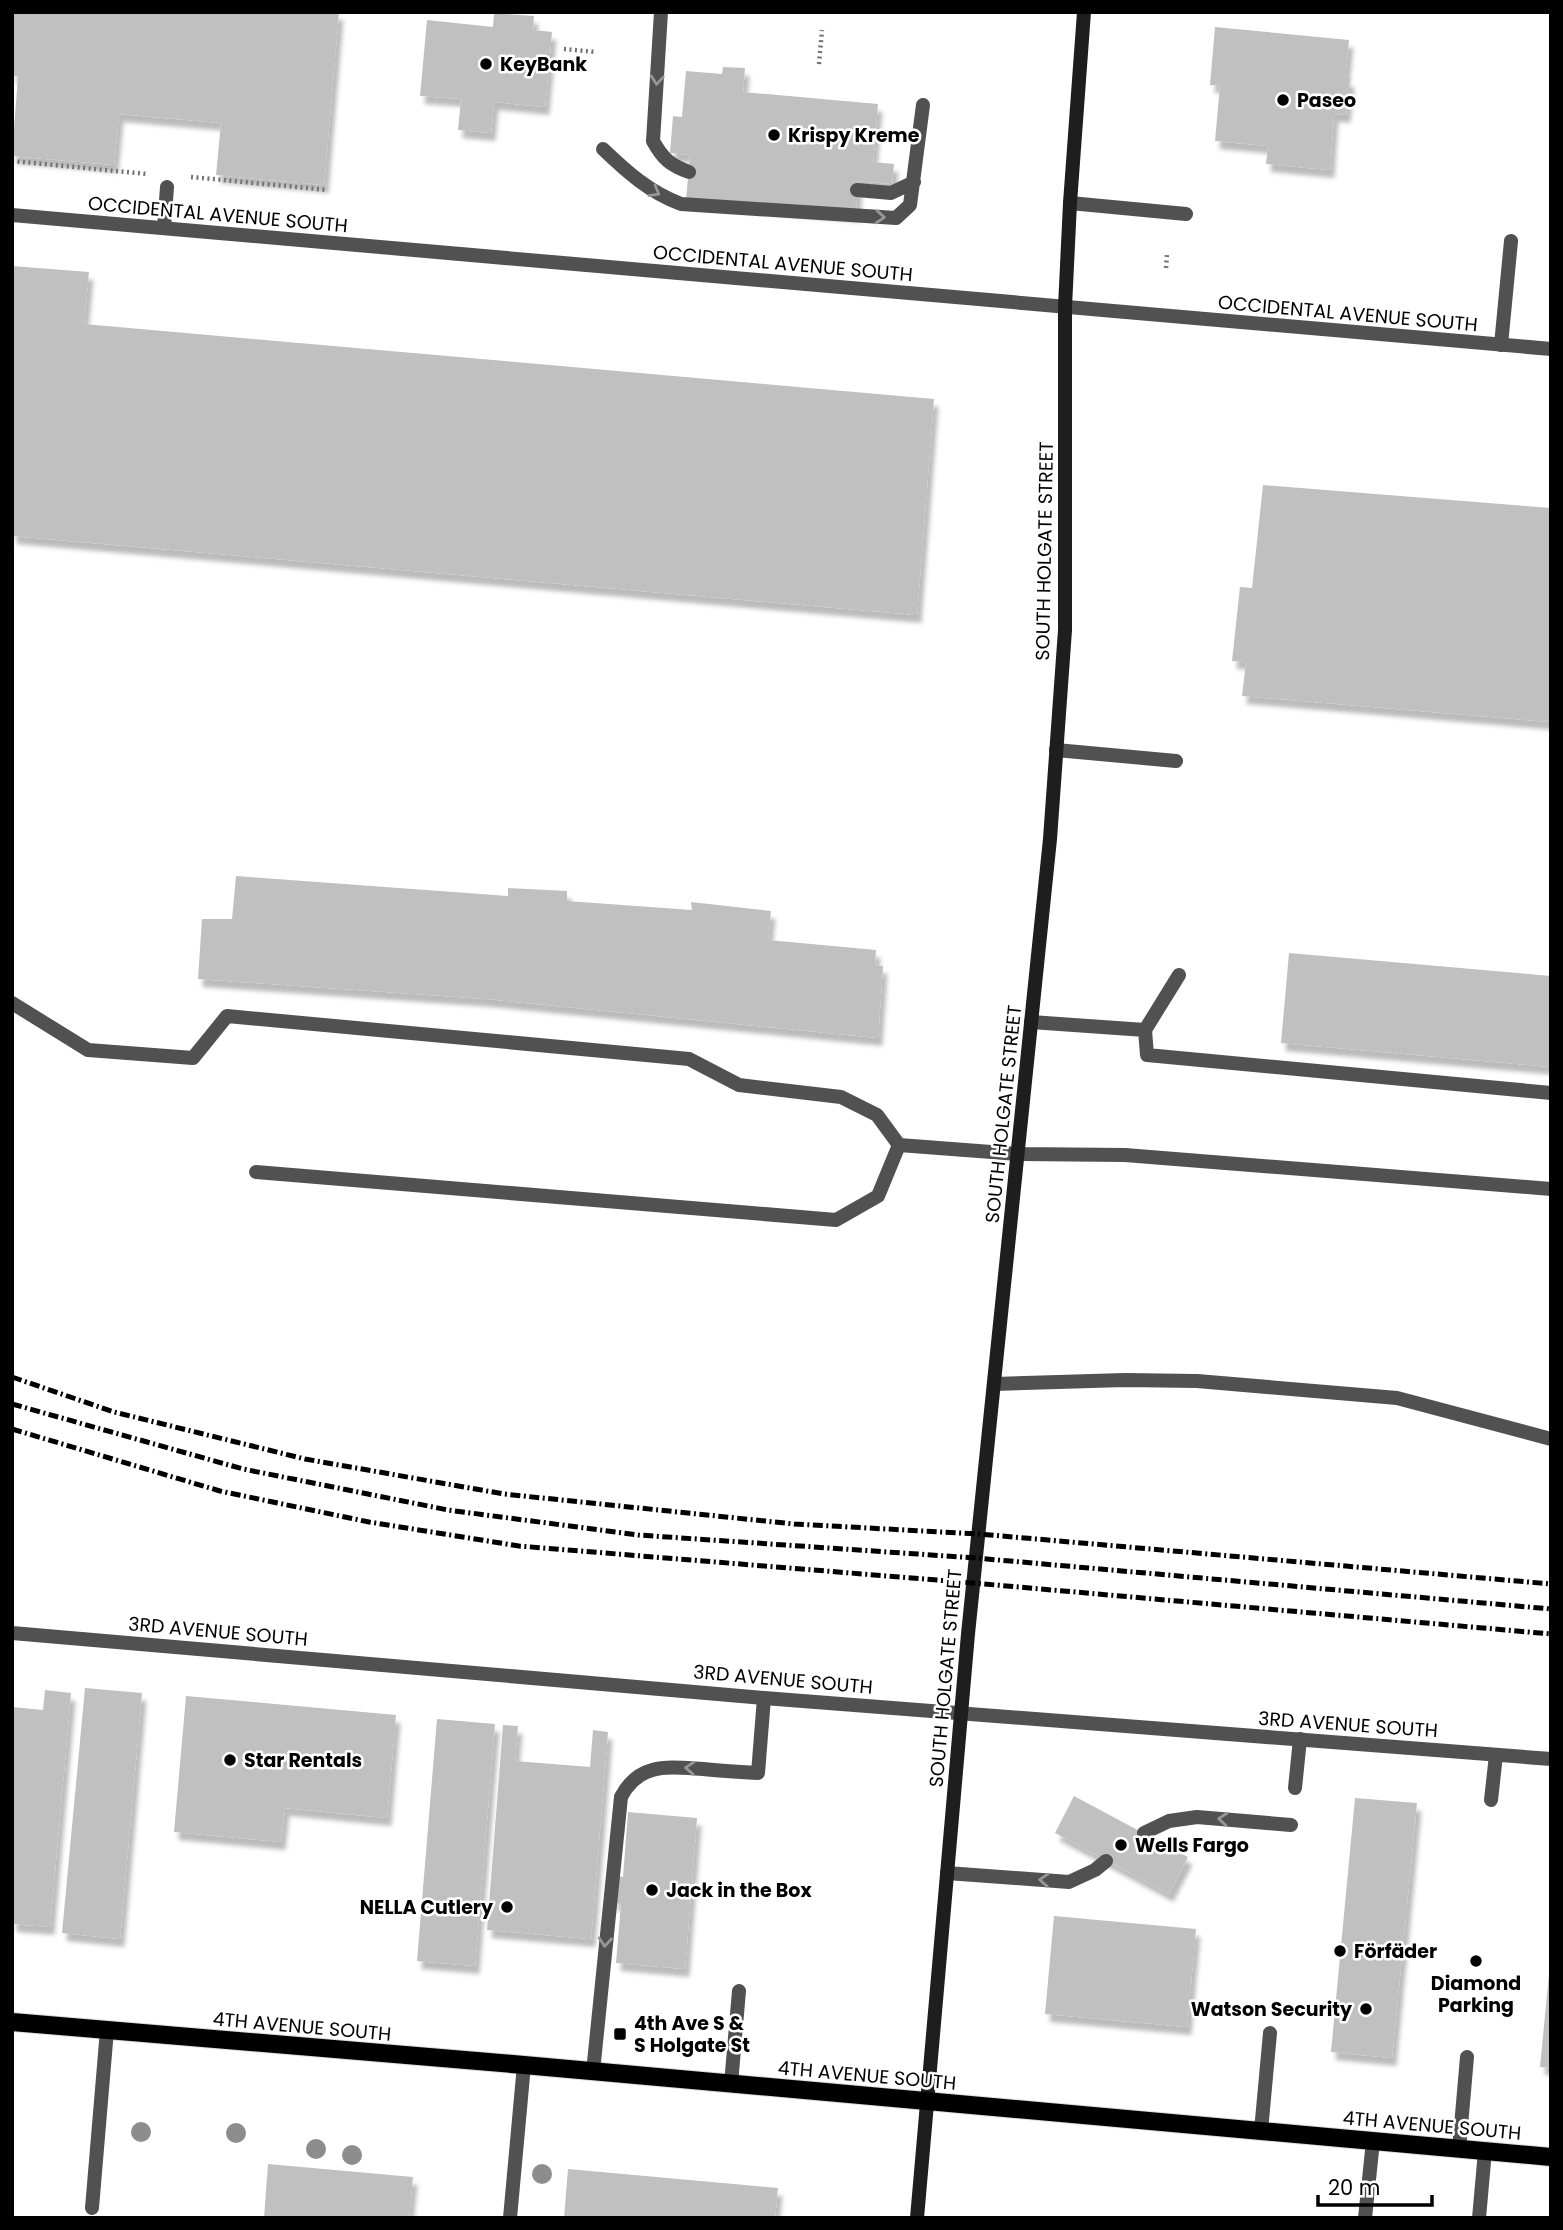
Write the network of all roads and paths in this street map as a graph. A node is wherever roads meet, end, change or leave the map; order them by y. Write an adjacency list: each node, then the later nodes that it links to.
1 (661, 12): 9 (street, one-way to 9)
2 (1084, 12): 13 (main road, SOUTH HOLGATE STREET)
3 (822, 30): 6 (path)
4 (564, 49): 5 (path)
5 (595, 52)
6 (819, 64)
7 (923, 105): 10 (street)
8 (603, 149): 10 (street, one-way to 10)
9 (689, 172)
10 (914, 182): 12 (street)
11 (167, 187): 16 (street)
12 (857, 190)
13 (1070, 202): 14 (street); 20 (main road, SOUTH HOLGATE STREET)
14 (1186, 214)
15 (12, 215): 16 (street, OCCIDENTAL AVENUE SOUTH)
16 (164, 229): 20 (street, OCCIDENTAL AVENUE SOUTH)
17 (1511, 241): 21 (street)
18 (1167, 253): 19 (path)
19 (1166, 268)
20 (1065, 307): 21 (street, OCCIDENTAL AVENUE SOUTH); 23 (main road, SOUTH HOLGATE STREET)
21 (1501, 345): 22 (street, OCCIDENTAL AVENUE SOUTH)
22 (1551, 349)
23 (1056, 750): 24 (street); 27 (main road, SOUTH HOLGATE STREET)
24 (1176, 761)
25 (1180, 975): 28 (street)
26 (12, 1003): 30 (street)
27 (1031, 1022): 28 (street); 31 (main road, SOUTH HOLGATE STREET)
28 (1145, 1030): 29 (street)
29 (1551, 1093)
30 (899, 1145): 31 (street); 32 (street)
31 (1018, 1154): 33 (street); 34 (main road, SOUTH HOLGATE STREET)
32 (256, 1172)
33 (1551, 1189)
34 (994, 1384): 35 (street); 38 (main road, SOUTH HOLGATE STREET)
35 (1551, 1439)
36 (12, 1633): 37 (street, 3RD AVENUE SOUTH)
37 (764, 1698): 38 (street, 3RD AVENUE SOUTH); 54 (street, one-way to 54)
38 (961, 1713): 39 (street, 3RD AVENUE SOUTH); 47 (main road, SOUTH HOLGATE STREET)
39 (1300, 1739): 40 (street, 3RD AVENUE SOUTH); 42 (street)
40 (1496, 1755): 41 (street, 3RD AVENUE SOUTH); 43 (street)
41 (1551, 1759)
42 (1295, 1788)
43 (1491, 1800)
44 (1291, 1825): 45 (street, one-way to 45)
45 (1144, 1833)
46 (1106, 1861): 47 (street, one-way to 47)
47 (947, 1873): 56 (main road, SOUTH HOLGATE STREET)
48 (739, 1991): 55 (street)
49 (12, 2022): 50 (main road, 4TH AVENUE SOUTH)
50 (107, 2030): 53 (main road, 4TH AVENUE SOUTH); 62 (street)
51 (1270, 2033): 57 (street)
52 (1467, 2057): 59 (street)
53 (524, 2065): 54 (main road, 4TH AVENUE SOUTH); 63 (street)
54 (593, 2071): 55 (main road, 4TH AVENUE SOUTH)
55 (731, 2084): 56 (main road, 4TH AVENUE SOUTH)
56 (927, 2101): 57 (main road, 4TH AVENUE SOUTH); 64 (main road, SOUTH HOLGATE STREET)
57 (1261, 2131): 58 (main road, 4TH AVENUE SOUTH)
58 (1373, 2141): 59 (main road, 4TH AVENUE SOUTH); 65 (street)
59 (1459, 2149): 60 (main road, 4TH AVENUE SOUTH)
60 (1485, 2151): 61 (main road, 4TH AVENUE SOUTH); 66 (street)
61 (1551, 2157)
62 (92, 2208)
63 (510, 2218)
64 (917, 2218)
65 (1365, 2218)
66 (1479, 2218)

